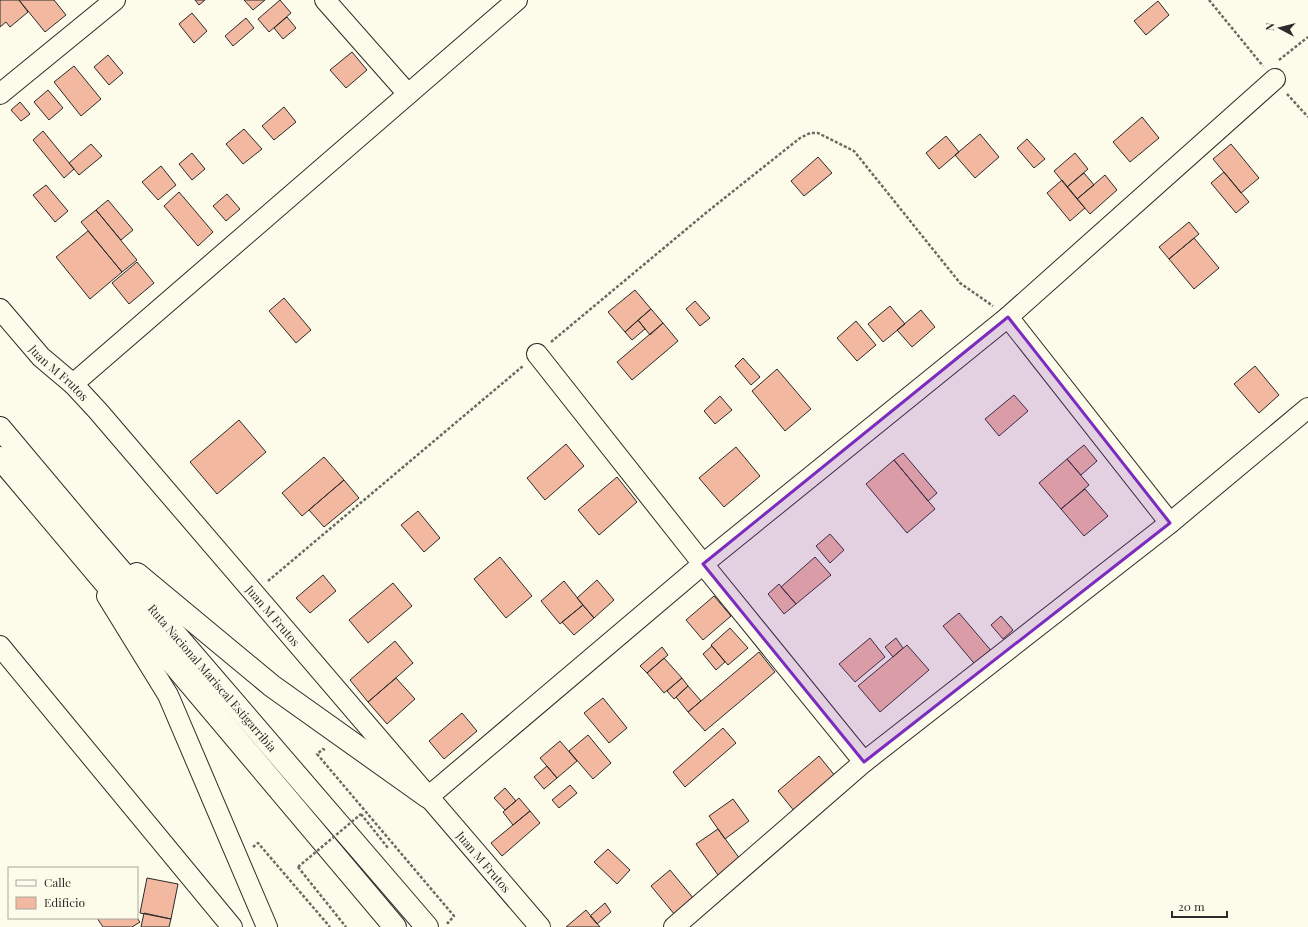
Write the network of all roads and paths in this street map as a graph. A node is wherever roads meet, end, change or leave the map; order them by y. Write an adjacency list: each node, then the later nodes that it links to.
1 (115, 0): 7 (street)
2 (325, 0): 8 (street)
3 (517, 0): 8 (street)
4 (1209, 0): 6 (path)
5 (1308, 36): 6 (path)
6 (1271, 74): 9 (path); 11 (street)
7 (0, 94)
8 (408, 94): 13 (street)
9 (1308, 117)
10 (0, 309): 13 (street, Juan M Frutos)
11 (1008, 317): 12 (path); 17 (street); 19 (street)
12 (537, 354): 19 (street); 20 (path)
13 (73, 384): 20 (street, Juan M Frutos)
14 (1308, 408): 17 (street)
15 (0, 428): 18 (highway, Ruta Nacional Mariscal Estigarribia)
16 (0, 458): 18 (highway, Ruta Nacional Mariscal Estigarribia)
17 (1170, 523): 23 (street)
18 (83, 541): 24 (highway); 26 (highway, Ruta Nacional Mariscal Estigarribia); 28 (street); 30 (highway, Ruta Nacional Mariscal Estigarribia)
19 (703, 564): 23 (street); 24 (street)
20 (253, 593): 24 (street, Juan M Frutos)
21 (0, 646): 27 (street)
22 (328, 752): 26 (path)
23 (864, 762): 32 (street)
24 (428, 797): 31 (street, Juan M Frutos)
25 (390, 850): 29 (path, bridge)
26 (435, 922)
27 (232, 927)
28 (267, 927)
29 (346, 927)
30 (395, 927)
31 (540, 927)
32 (674, 927)

